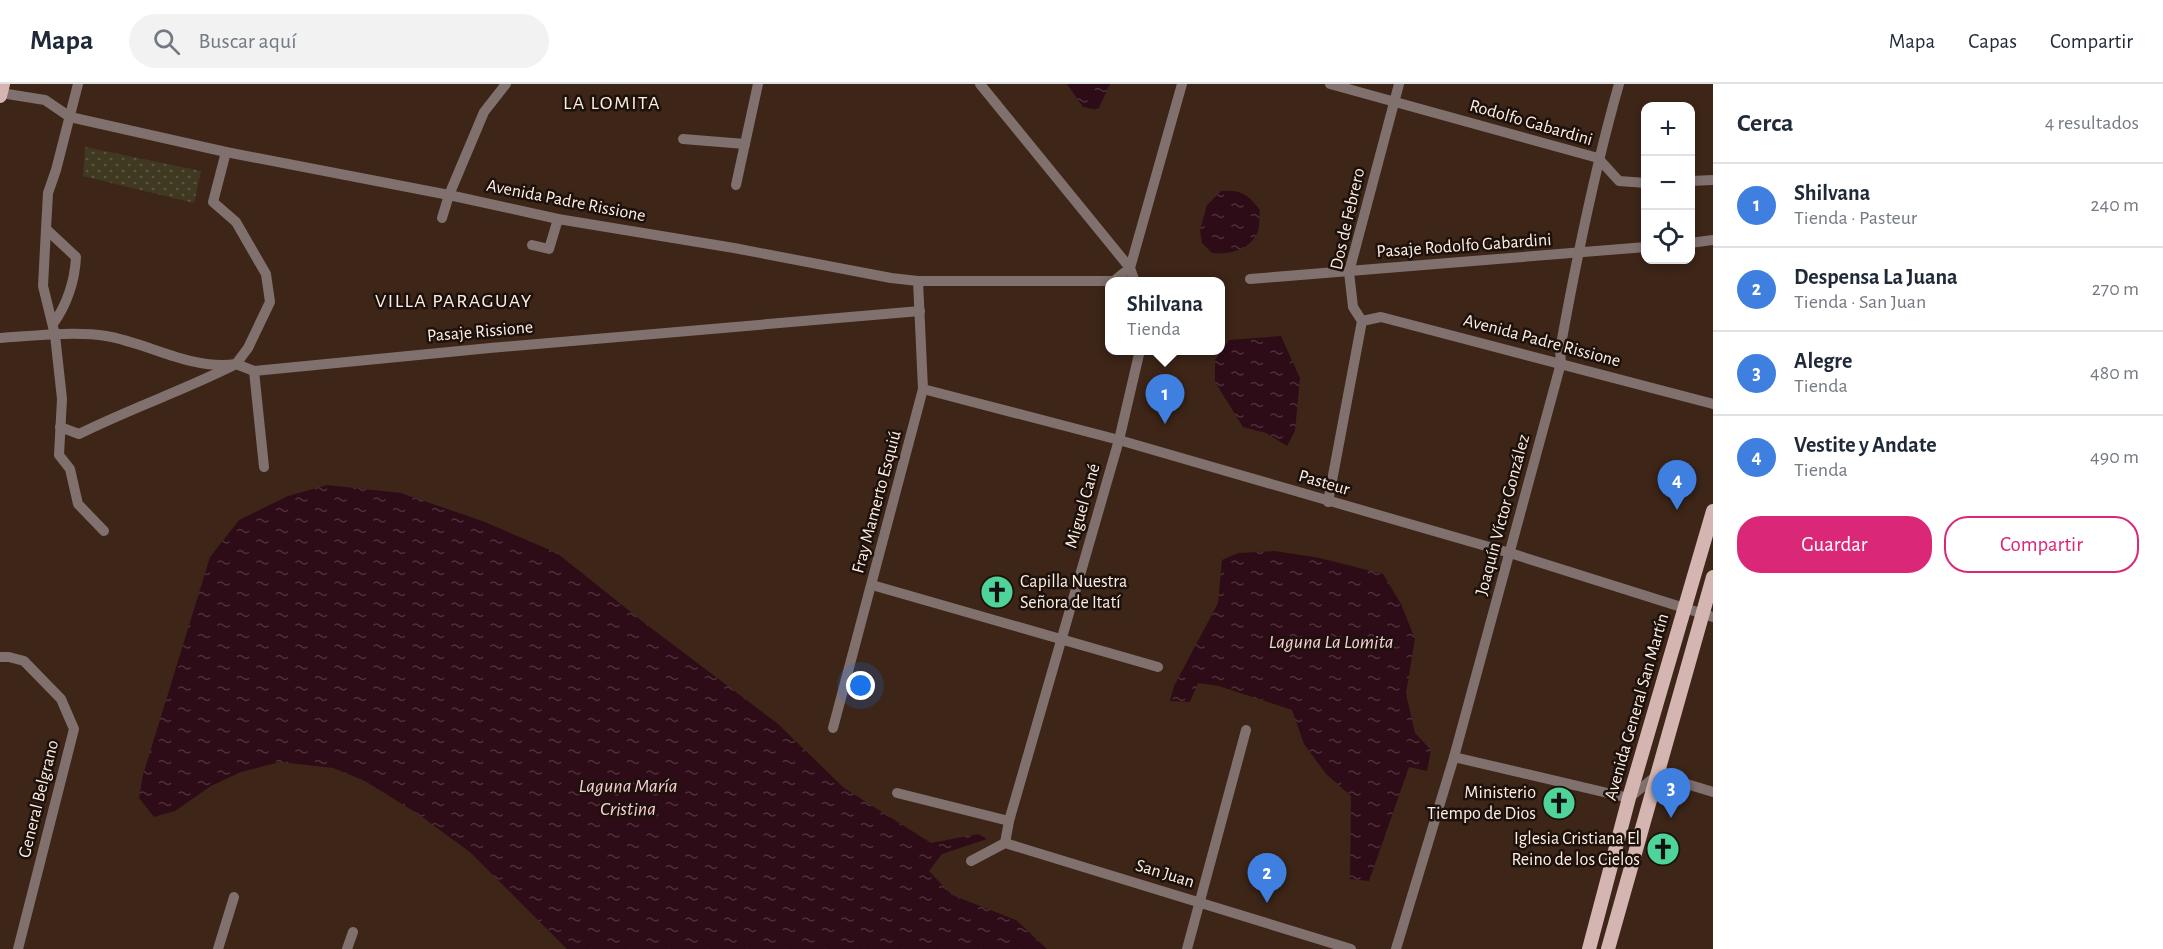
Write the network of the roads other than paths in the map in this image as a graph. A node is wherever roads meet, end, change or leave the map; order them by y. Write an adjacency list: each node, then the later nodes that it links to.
1 (78, 84): 11 (street)
2 (506, 84): 20 (street)
3 (758, 84): 13 (street)
4 (980, 84): 29 (street)
5 (1182, 84): 29 (street)
6 (1330, 84): 10 (street, Rodolfo Gabardini)
7 (1399, 84): 10 (street, Dos de Febrero)
8 (1619, 84): 15 (street, Joaquín Víctor González)
9 (1, 91): 11 (street, Avenida Padre Rissione)
10 (1394, 101): 15 (street, Rodolfo Gabardini); 30 (street, Dos de Febrero)
11 (70, 117): 14 (street, Avenida Padre Rissione); 23 (street)
12 (683, 138): 13 (street)
13 (745, 144): 19 (street)
14 (226, 152): 20 (street, Avenida Padre Rissione); 42 (street)
15 (1598, 158): 18 (street, Rodolfo Gabardini); 28 (street, Joaquín Víctor González)
16 (1713, 180): 17 (street)
17 (1695, 181)
18 (1641, 183)
19 (736, 185)
20 (449, 195): 21 (street); 22 (street, Avenida Padre Rissione)
21 (442, 218)
22 (558, 219): 26 (street); 34 (street, Avenida Padre Rissione)
23 (46, 229): 38 (street); 38 (street)
24 (1713, 240): 25 (street)
25 (1695, 242)
26 (532, 245)
27 (1641, 248): 28 (street, Pasaje Rodolfo Gabardini)
28 (1577, 254): 30 (street, Pasaje Rodolfo Gabardini); 41 (street, Joaquín Víctor González)
29 (1130, 268): 31 (street, Avenida Padre Rissione); 32 (street)
30 (1349, 272): 33 (street, Pasaje Rodolfo Gabardini); 37 (street, Dos de Febrero)
31 (1119, 277)
32 (1133, 277)
33 (1250, 279)
34 (918, 281): 35 (street, Avenida Padre Rissione); 36 (street, Fray Mamerto Esquiú)
35 (1105, 281)
36 (920, 310): 43 (street, Pasaje Rissione); 44 (street, Fray Mamerto Esquiú)
37 (1362, 321): 41 (street, Avenida Padre Rissione); 49 (street)
38 (54, 330): 39 (street, Pasaje Rissione); 42 (street, Pasaje Rissione); 46 (street)
39 (0, 338)
40 (1139, 355): 47 (street, Miguel Cané)
41 (1560, 363): 45 (street, Avenida Padre Rissione); 52 (street, Joaquín Víctor González)
42 (236, 364): 43 (street, Pasaje Rissione); 46 (street)
43 (254, 370): 48 (street)
44 (923, 389): 47 (street, Pasteur); 54 (street, Fray Mamerto Esquiú)
45 (1713, 404)
46 (60, 427): 51 (street)
47 (1119, 440): 49 (street, Pasteur); 57 (street, Miguel Cané)
48 (264, 467)
49 (1328, 502): 52 (street, Pasteur)
50 (1713, 511): 55 (main road, Avenida General San Martín)
51 (104, 531)
52 (1510, 553): 55 (street, Pasteur); 62 (street, Joaquín Víctor González)
53 (1713, 577): 56 (main road, Avenida General San Martín)
54 (872, 585): 57 (street); 60 (street, Fray Mamerto Esquiú)
55 (1685, 608): 56 (street, Pasteur); 66 (main road, Avenida General San Martín)
56 (1708, 615): 63 (main road, Avenida General San Martín)
57 (1062, 641): 59 (street); 67 (street, Miguel Cané)
58 (0, 657): 73 (street, General Belgrano)
59 (1158, 667)
60 (833, 728)
61 (1246, 730): 71 (street)
62 (1454, 757): 66 (street); 78 (street, Joaquín Víctor González)
63 (1657, 775): 64 (street); 66 (street); 80 (main road, Avenida General San Martín)
64 (1713, 792)
65 (897, 793): 67 (street)
66 (1629, 798): 79 (main road, Avenida General San Martín)
67 (1009, 821): 68 (street, Miguel Cané)
68 (1005, 843): 69 (street); 71 (street, San Juan)
69 (971, 861)
70 (234, 897): 74 (street)
71 (1201, 902): 76 (street); 77 (street, San Juan)
72 (353, 932): 75 (street)
73 (18, 949)
74 (218, 949)
75 (347, 949)
76 (1187, 949)
77 (1351, 949)
78 (1396, 949)
79 (1589, 949)
80 (1608, 949)

